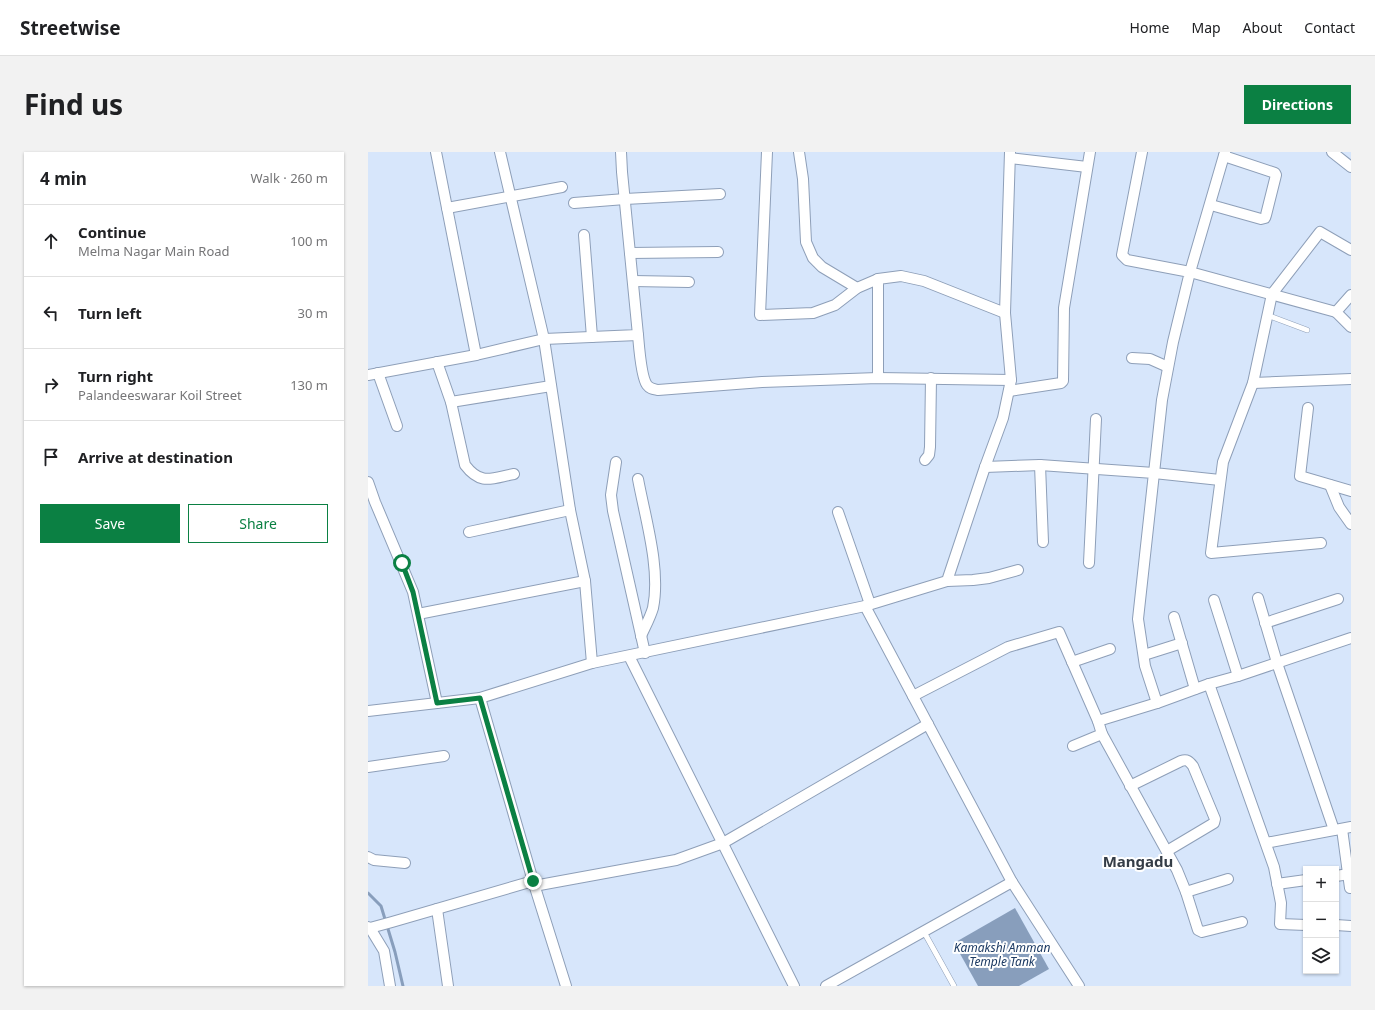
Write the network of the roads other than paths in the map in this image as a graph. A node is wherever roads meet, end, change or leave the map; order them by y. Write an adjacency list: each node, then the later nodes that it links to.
1 (436, 152): 19 (street)
2 (500, 152): 15 (street)
3 (621, 152): 16 (street)
4 (767, 152): 28 (street)
5 (799, 152): 28 (street)
6 (1090, 152): 11 (street)
7 (1142, 152): 24 (street)
8 (1332, 152): 12 (street)
9 (1224, 154): 18 (street); 18 (street)
10 (1010, 155): 11 (street); 32 (street)
11 (1087, 167): 50 (street)
12 (1351, 167)
13 (562, 187): 15 (street)
14 (720, 194): 16 (street)
15 (511, 196): 19 (street); 38 (street)
16 (625, 199): 17 (street); 23 (street)
17 (574, 203)
18 (1211, 206): 24 (street)
19 (447, 208): 39 (street)
20 (584, 236): 37 (street)
21 (1351, 250): 29 (street)
22 (718, 252): 23 (street)
23 (630, 253): 26 (street)
24 (1190, 272): 29 (street); 42 (street)
25 (878, 279): 28 (street); 32 (street); 44 (street)
26 (633, 281): 27 (street); 36 (street)
27 (689, 282)
28 (857, 288)
29 (1272, 294): 31 (street); 33 (street)
30 (1351, 295): 31 (street)
31 (1336, 312): 34 (street)
32 (1005, 313): 47 (street)
33 (1267, 315): 35 (lane); 48 (street)
34 (1351, 327)
35 (1306, 330)
36 (638, 334): 37 (street); 44 (street)
37 (592, 337): 38 (street)
38 (544, 339): 39 (street); 49 (street)
39 (476, 355): 41 (street)
40 (1132, 358): 42 (street)
41 (437, 362): 43 (street); 51 (street)
42 (1168, 367): 60 (street)
43 (373, 374): 54 (street)
44 (878, 378): 45 (street)
45 (930, 378): 47 (street); 55 (street)
46 (1351, 379): 48 (street)
47 (1011, 380): 50 (street)
48 (1253, 383): 63 (street)
49 (551, 386): 51 (street); 67 (street)
50 (1009, 391): 58 (street)
51 (451, 402): 61 (street)
52 (1308, 408): 65 (street)
53 (1096, 419): 59 (street)
54 (397, 426)
55 (925, 460)
56 (616, 462): 84 (street)
57 (1040, 465): 58 (street); 59 (street); 71 (street)
58 (985, 467): 76 (street)
59 (1093, 468): 60 (street); 73 (street)
60 (1154, 473): 63 (street); 89 (street)
61 (514, 474)
62 (638, 479): 84 (street)
63 (1220, 480): 72 (street)
64 (368, 482): 81 (street)
65 (1330, 485): 66 (street); 69 (street)
66 (1351, 491)
67 (570, 510): 70 (street); 75 (street)
68 (838, 512): 80 (street)
69 (1351, 524)
70 (469, 532)
71 (1043, 542)
72 (1321, 543)
73 (1090, 563)
74 (1018, 570): 76 (street)
75 (585, 581): 81 (street); 92 (street)
76 (947, 581): 80 (street)
77 (1258, 598): 83 (street)
78 (1338, 599): 83 (street)
79 (1214, 600): 94 (street)
80 (867, 605): 88 (street); 97 (street)
81 (418, 614): 99 (street)
82 (1174, 617): 86 (street)
83 (1265, 623): 93 (street)
84 (641, 636): 88 (street)
85 (1351, 638): 93 (street)
86 (1182, 643): 89 (street); 96 (street)
87 (1110, 649): 91 (street)
88 (645, 653): 90 (street)
89 (1144, 655): 100 (street)
90 (629, 656): 92 (street); 110 (street)
91 (1072, 662): 97 (street); 102 (street)
92 (592, 663): 98 (street)
93 (1277, 663): 94 (street); 109 (street)
94 (1238, 676): 95 (street)
95 (1209, 684): 96 (street); 111 (street)
96 (1195, 689): 100 (street)
97 (913, 696): 103 (street)
98 (480, 698): 99 (street); 120 (street)
99 (437, 703): 101 (street)
100 (1157, 704): 102 (street)
101 (368, 711)
102 (1098, 721): 104 (street)
103 (928, 724): 110 (street); 119 (street)
104 (1102, 734): 105 (street); 108 (street)
105 (1073, 746)
106 (444, 756): 107 (street)
107 (368, 766)
108 (1130, 786): 112 (street); 112 (street)
109 (1342, 829): 111 (street); 115 (street)
110 (723, 843): 120 (street); 132 (street)
111 (1266, 843): 121 (street)
112 (1167, 851): 123 (street)
113 (368, 857): 114 (street)
114 (405, 863)
115 (1348, 874): 116 (street); 122 (street)
116 (1339, 876)
117 (1228, 879): 123 (street)
118 (1303, 880): 121 (street)
119 (1012, 882): 130 (street); 138 (street)
120 (534, 884): 124 (street); 135 (street)
121 (1277, 884): 126 (street)
122 (1350, 888)
123 (1186, 892): 125 (street)
124 (437, 909): 129 (street); 134 (street)
125 (1242, 922)
126 (1303, 925)
127 (1339, 926): 128 (street)
128 (1351, 926)
129 (369, 927): 133 (street)
130 (924, 932): 131 (street); 137 (lane)
131 (844, 982): 136 (street)
132 (790, 985)
133 (390, 986)
134 (448, 986)
135 (566, 986)
136 (826, 986)
137 (954, 986)
138 (1079, 986)

